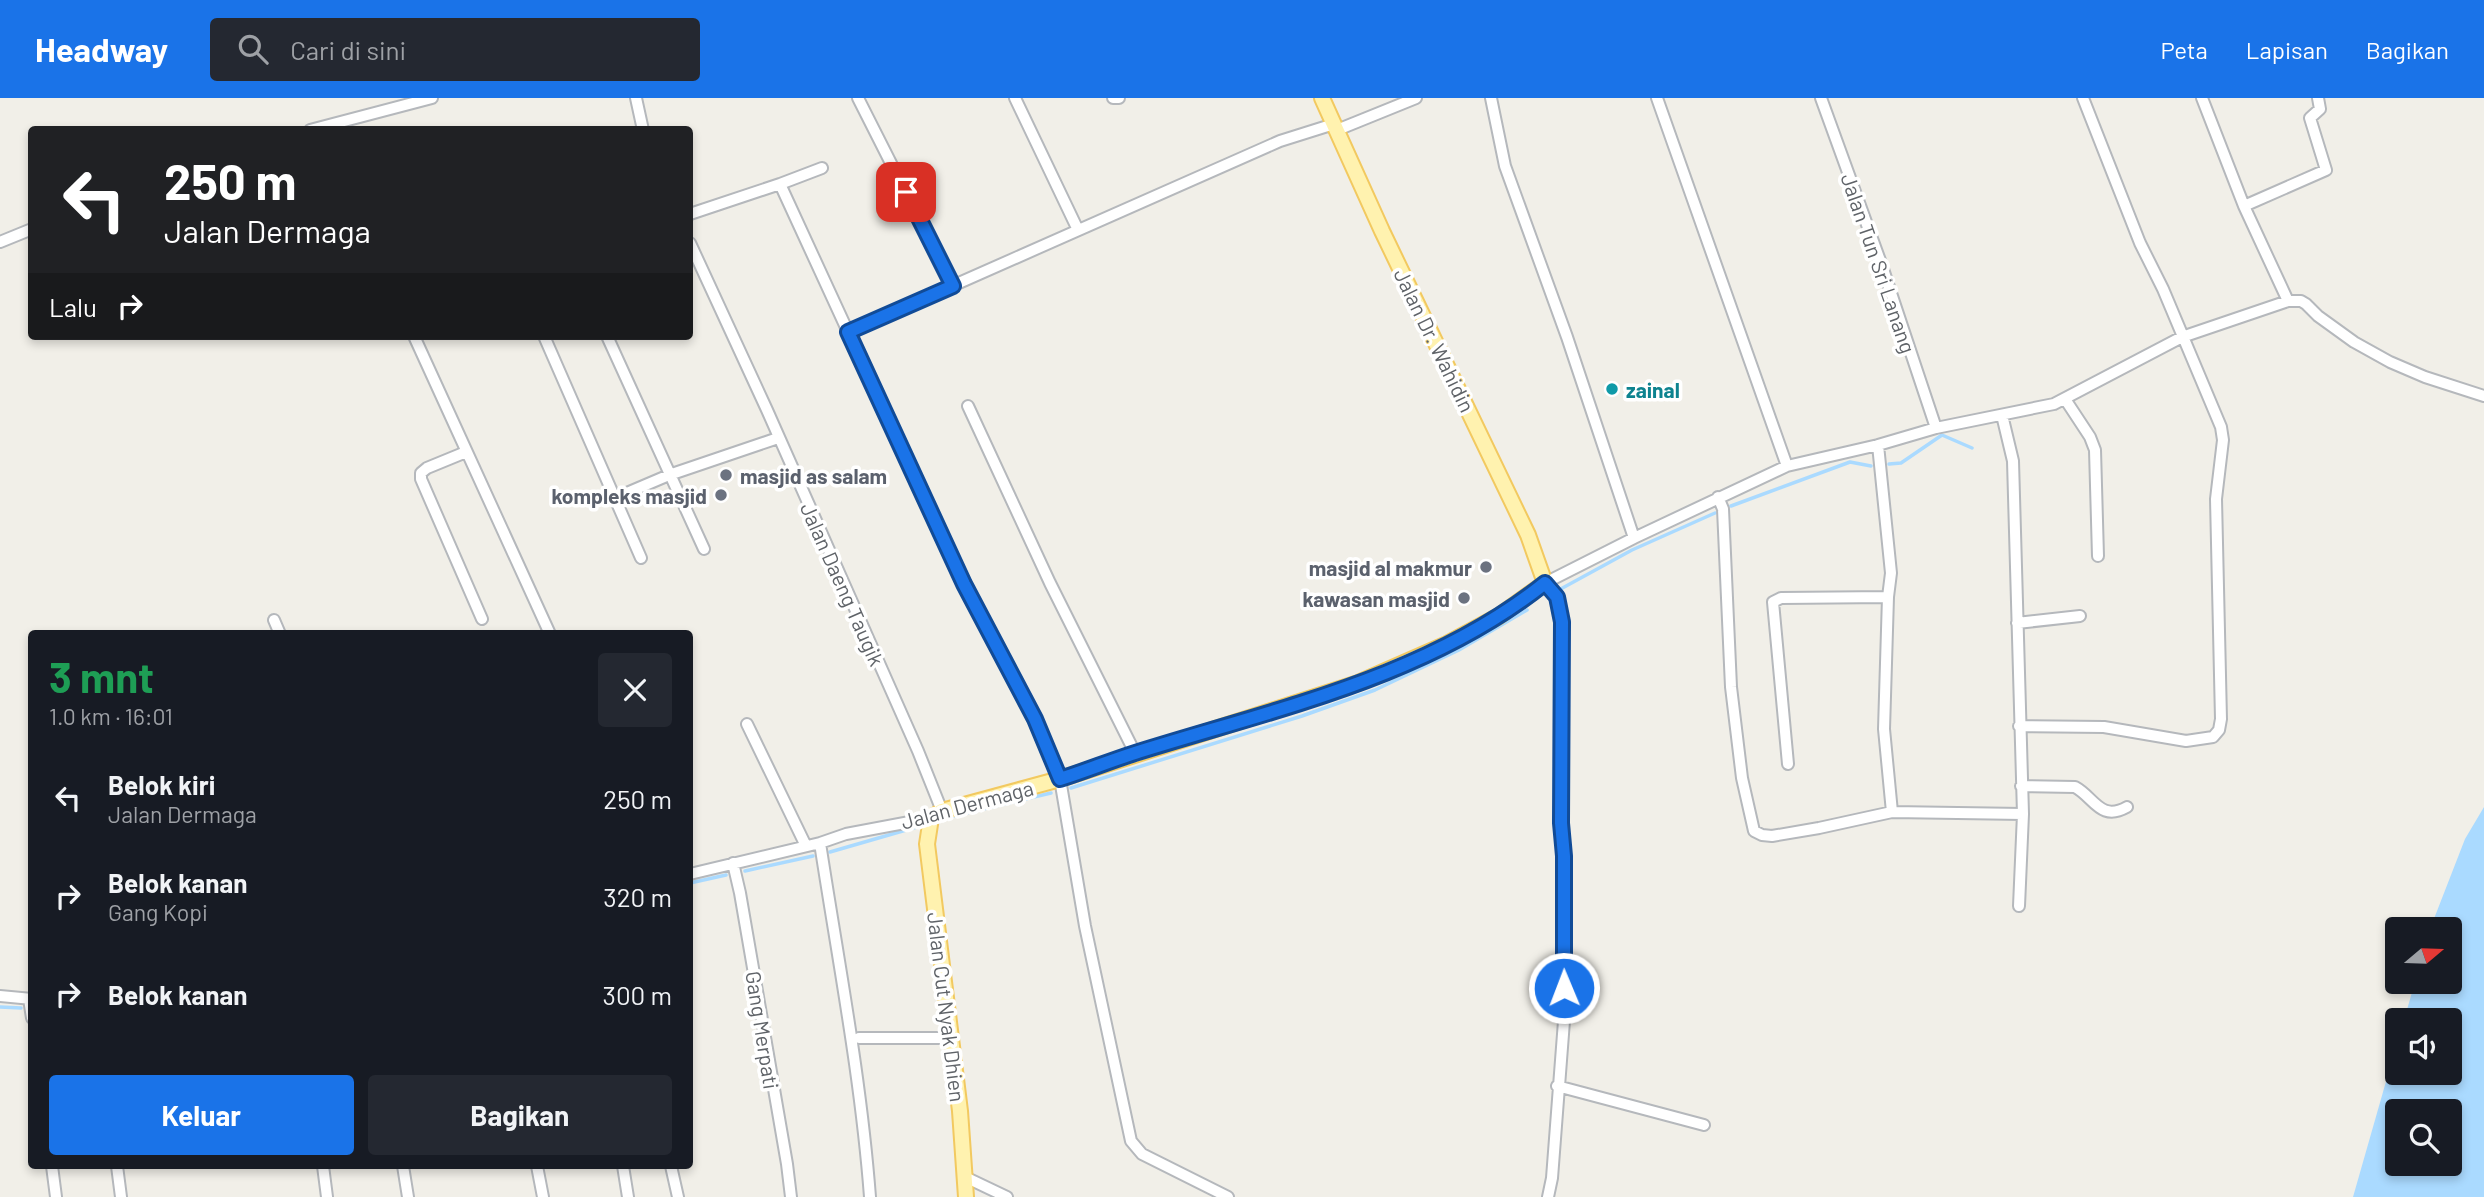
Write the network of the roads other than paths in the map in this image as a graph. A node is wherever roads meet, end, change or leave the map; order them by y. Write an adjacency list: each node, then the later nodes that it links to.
1 (432, 98): 15 (street)
2 (636, 98): 16 (street)
3 (858, 98): 26 (street)
4 (1015, 98): 22 (street)
5 (1113, 98): 6 (street)
6 (1119, 98)
7 (1322, 98): 17 (main road, Jalan Dr. Wahidin)
8 (1416, 98): 17 (street)
9 (1490, 98): 45 (street)
10 (1657, 98): 41 (street)
11 (1821, 98): 37 (street, Jalan Tun Sri Lanang)
12 (2083, 98): 29 (street)
13 (2202, 98): 20 (street)
14 (2318, 98): 20 (street)
15 (325, 126)
16 (642, 126)
17 (1336, 127): 22 (street); 49 (main road, Jalan Dr. Wahidin)
18 (822, 168): 19 (street)
19 (780, 184): 21 (street); 28 (street)
20 (2244, 206): 27 (street)
21 (693, 213)
22 (1078, 230): 26 (street)
23 (28, 231): 24 (street)
24 (0, 242)
25 (693, 250): 38 (street, Jalan Daeng Taugik)
26 (953, 286): 28 (street)
27 (2288, 301): 29 (street); 33 (street)
28 (848, 332): 61 (street)
29 (2182, 337): 34 (street); 58 (street)
30 (416, 340): 40 (street)
31 (546, 340): 44 (street)
32 (609, 340): 42 (street)
33 (2484, 396)
34 (2065, 399): 36 (street); 47 (street)
35 (968, 406): 59 (street)
36 (2002, 415): 37 (street); 54 (street)
37 (1936, 428): 39 (street)
38 (778, 438): 42 (street); 65 (street, Jalan Daeng Taugik)
39 (1878, 445): 41 (street); 50 (street)
40 (466, 452): 52 (street); 56 (street)
41 (1787, 466): 43 (street)
42 (669, 475): 44 (street); 46 (street)
43 (1718, 497): 45 (street); 64 (street)
44 (615, 498): 48 (street)
45 (1634, 538): 49 (street)
46 (704, 549)
47 (2098, 556)
48 (641, 558)
49 (1545, 583): 59 (main road, Jalan Dermaga); 76 (street)
50 (1888, 597): 60 (street); 64 (street)
51 (2080, 616): 54 (street)
52 (482, 619)
53 (274, 620): 55 (street)
54 (2017, 623): 58 (street)
55 (278, 630)
56 (548, 630)
57 (747, 724): 68 (street)
58 (2019, 726): 62 (street)
59 (1135, 753): 61 (main road, Jalan Dermaga)
60 (1788, 764)
61 (1060, 779): 65 (main road, Jalan Dermaga); 97 (street)
62 (2021, 786): 63 (street); 66 (street)
63 (2127, 807)
64 (1892, 812): 66 (street)
65 (937, 814): 67 (street, Jalan Dermaga); 75 (main road, Jalan Cut Nyak Dhien)
66 (2023, 814): 71 (street)
67 (820, 842): 68 (street, Jalan Dermaga); 94 (street)
68 (806, 846): 69 (street, Jalan Dermaga)
69 (733, 863): 70 (street, Jalan Dermaga); 93 (street, Gang Merpati)
70 (693, 873)
71 (2019, 906)
72 (0, 996): 73 (street)
73 (28, 999)
74 (859, 1038): 75 (street)
75 (951, 1038): 85 (main road, Jalan Cut Nyak Dhien)
76 (1557, 1086): 77 (street); 98 (street)
77 (1704, 1125)
78 (52, 1169): 86 (street)
79 (117, 1169): 87 (street)
80 (323, 1169): 88 (street)
81 (403, 1169): 89 (street)
82 (538, 1169): 90 (street)
83 (623, 1169): 91 (street)
84 (672, 1169): 92 (street)
85 (965, 1177): 95 (main road, Jalan Cut Nyak Dhien); 96 (street)
86 (56, 1197)
87 (121, 1197)
88 (327, 1197)
89 (408, 1197)
90 (543, 1197)
91 (628, 1197)
92 (677, 1197)
93 (791, 1197)
94 (870, 1197)
95 (966, 1197)
96 (1007, 1197)
97 (1228, 1197)
98 (1548, 1197)

